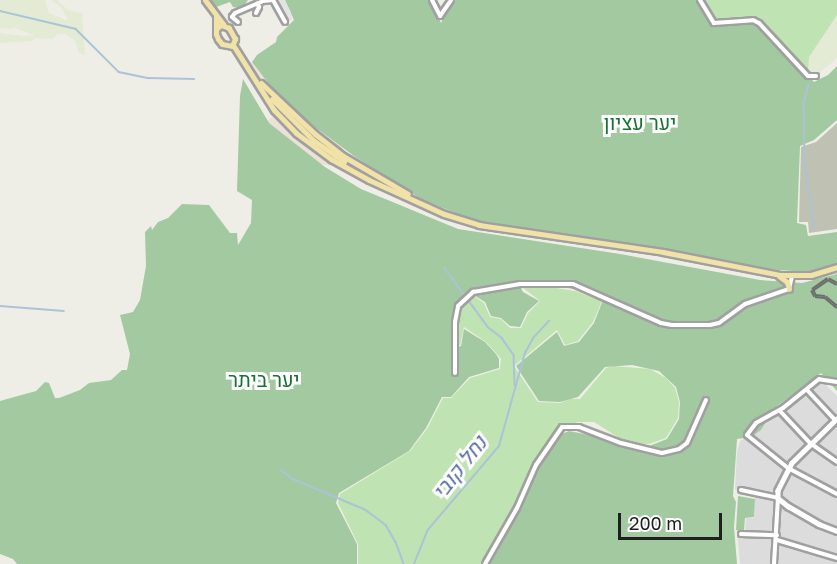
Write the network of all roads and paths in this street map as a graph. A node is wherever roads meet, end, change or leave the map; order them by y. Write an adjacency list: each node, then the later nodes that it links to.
1 (205, 0): 7 (main road)
2 (432, 0): 3 (street)
3 (451, 0)
4 (700, 0): 14 (street)
5 (257, 3): 6 (street); 8 (street); 9 (street)
6 (256, 13)
7 (216, 17): 10 (main road); 11 (main road)
8 (238, 22)
9 (285, 22)
10 (225, 26): 11 (main road); 12 (main road)
11 (217, 28): 12 (main road)
12 (233, 45): 13 (main road)
13 (253, 75): 15 (main road); 15 (main road)
14 (816, 76)
15 (430, 208): 17 (main road)
16 (837, 267): 18 (main road)
17 (769, 273): 18 (main road); 19 (main road)
18 (792, 276): 19 (street)
19 (789, 290): 20 (street)
20 (455, 374)
21 (837, 382): 22 (street)
22 (807, 390): 24 (street); 25 (street)
23 (706, 400): 36 (street)
24 (780, 411): 26 (street); 28 (street)
25 (836, 419): 26 (street)
26 (810, 443): 27 (street); 28 (street)
27 (837, 462)
28 (788, 468): 30 (street); 31 (street)
29 (741, 490): 31 (street)
30 (837, 494)
31 (778, 498): 32 (street); 34 (street)
32 (837, 531)
33 (741, 534): 34 (street)
34 (777, 537): 35 (street); 37 (street)
35 (837, 558)
36 (485, 564)
37 (774, 564)

